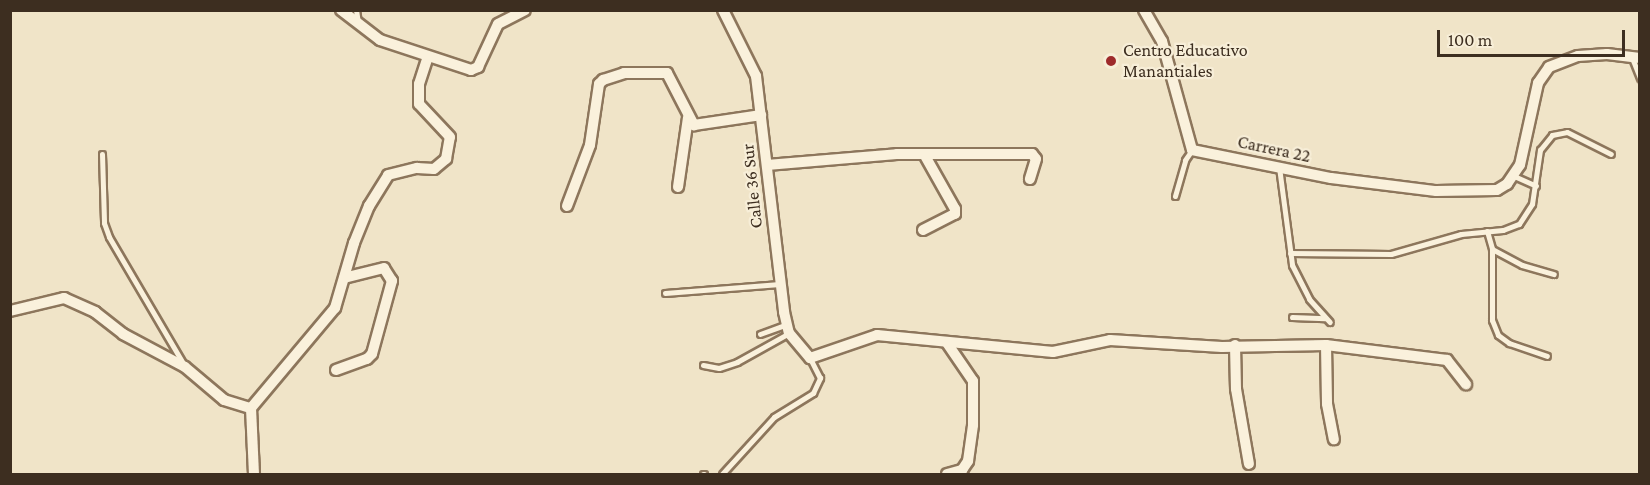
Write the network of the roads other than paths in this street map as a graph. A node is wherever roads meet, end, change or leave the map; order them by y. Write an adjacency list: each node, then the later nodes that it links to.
1 (341, 10): 6 (street)
2 (723, 10): 10 (street, Calle 36 Sur)
3 (1144, 10): 12 (street)
4 (356, 11): 6 (lane)
5 (522, 11): 7 (street)
6 (359, 24): 7 (street)
7 (428, 56): 29 (street)
8 (1635, 57): 9 (lane); 18 (street)
9 (1640, 78)
10 (761, 115): 11 (street); 16 (street, Calle 36 Sur)
11 (688, 118): 21 (street); 23 (street)
12 (1192, 150): 17 (street, Carrera 22); 22 (lane)
13 (102, 154): 42 (lane)
14 (924, 154): 16 (street); 19 (street); 24 (street)
15 (1611, 154): 20 (lane)
16 (767, 165): 30 (street, Calle 36 Sur)
17 (1278, 166): 18 (street, Carrera 22); 27 (lane)
18 (1514, 176): 20 (lane)
19 (1030, 178)
20 (1536, 186): 25 (lane)
21 (678, 187)
22 (1175, 196)
23 (567, 206)
24 (923, 230)
25 (1487, 231): 26 (lane); 27 (lane)
26 (1492, 249): 28 (lane); 39 (lane)
27 (1290, 253): 33 (lane)
28 (1554, 274)
29 (344, 278): 43 (street); 45 (street)
30 (780, 284): 31 (lane); 34 (street, Calle 36 Sur)
31 (664, 293)
32 (10, 311): 42 (street)
33 (1292, 317)
34 (788, 329): 35 (lane); 40 (street); 41 (lane)
35 (760, 334)
36 (948, 343): 37 (street); 40 (street); 50 (street)
37 (1235, 345): 38 (street); 47 (street)
38 (1326, 345): 44 (street); 46 (street)
39 (1547, 356)
40 (810, 358): 49 (lane)
41 (704, 365)
42 (185, 367): 45 (street)
43 (336, 370)
44 (1466, 384)
45 (251, 408): 48 (street)
46 (1334, 439)
47 (1249, 464)
48 (254, 474)
49 (722, 474)
50 (947, 474)

